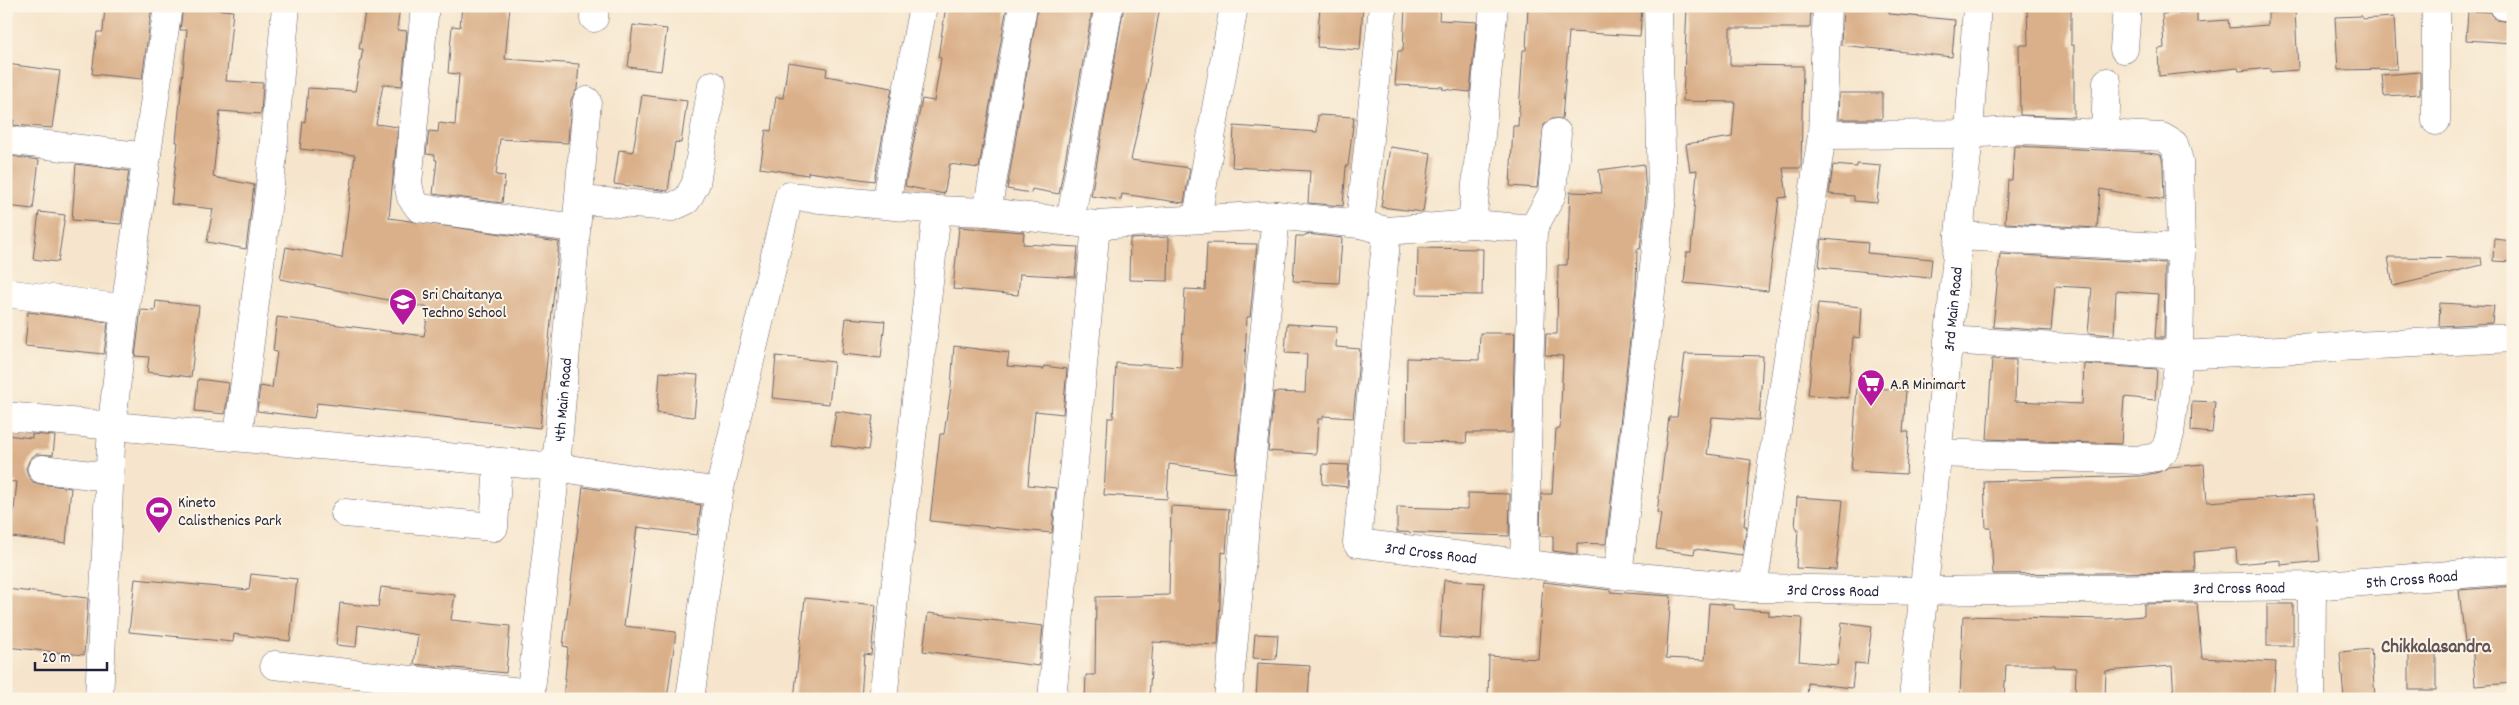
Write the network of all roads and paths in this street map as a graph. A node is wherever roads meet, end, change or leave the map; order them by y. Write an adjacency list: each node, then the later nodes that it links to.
1 (168, 6): 27 (street)
2 (286, 6): 50 (street)
3 (425, 6): 38 (street)
4 (923, 6): 29 (street)
5 (1023, 6): 31 (street)
6 (1109, 6): 34 (street)
7 (1234, 6): 33 (street)
8 (1383, 6): 35 (street)
9 (1494, 6): 36 (street)
10 (1658, 6): 60 (street)
11 (1827, 6): 25 (street)
12 (1977, 6): 23 (street, 3rd Main Road)
13 (2127, 6): 17 (street)
14 (2436, 6): 21 (street)
15 (2504, 6): 16 (street)
16 (2513, 6)
17 (2124, 49)
18 (2107, 82): 24 (street)
19 (712, 85): 28 (street)
20 (587, 101): 28 (street, 4th Main Road)
21 (2436, 122)
22 (1557, 133): 39 (street)
23 (1969, 134): 24 (street); 25 (street); 41 (street, 3rd Main Road)
24 (2105, 134): 42 (street)
25 (1822, 136): 62 (street)
26 (6, 140): 27 (street)
27 (147, 157): 44 (street)
28 (578, 200): 38 (street, 4th Main Road)
29 (886, 203): 30 (street); 56 (street)
30 (937, 210): 31 (street); 68 (street)
31 (986, 212): 34 (street)
32 (1276, 215): 33 (street); 35 (street); 70 (street)
33 (1197, 218): 37 (street)
34 (1070, 222): 37 (street)
35 (1360, 224): 40 (street)
36 (1472, 224): 39 (street); 40 (street)
37 (1096, 225): 69 (street)
38 (576, 228): 53 (street, 4th Main Road)
39 (1532, 229): 58 (street)
40 (1386, 231): 58 (street, 3rd Cross Road)
41 (1959, 236): 42 (street); 46 (street, 3rd Main Road)
42 (2181, 248): 47 (street)
43 (6, 293): 44 (street)
44 (125, 308): 49 (street)
45 (2513, 338): 47 (street)
46 (1948, 340): 47 (street); 51 (street, 3rd Main Road)
47 (2179, 354): 51 (street)
48 (6, 416): 49 (street)
49 (112, 424): 50 (street); 55 (street)
50 (238, 436): 52 (street)
51 (1938, 453): 63 (street, 3rd Main Road)
52 (498, 462): 53 (street); 57 (street)
53 (556, 467): 56 (street); 65 (street, 4th Main Road)
54 (42, 469): 55 (street)
55 (108, 477): 66 (street)
56 (719, 492): 67 (street)
57 (345, 513)
58 (1524, 563): 60 (street, 3rd Cross Road)
59 (2513, 570): 61 (street, 5th Cross Road)
60 (1618, 575): 62 (street, 3rd Cross Road)
61 (2312, 586): 63 (street, 3rd Cross Road); 72 (street)
62 (1753, 588): 63 (street, 3rd Cross Road)
63 (1925, 592): 71 (street, 3rd Main Road)
64 (274, 665): 65 (street)
65 (531, 696)
66 (99, 699)
67 (690, 699)
68 (883, 699)
69 (1052, 699)
70 (1228, 699)
71 (1913, 699)
72 (2311, 699)

